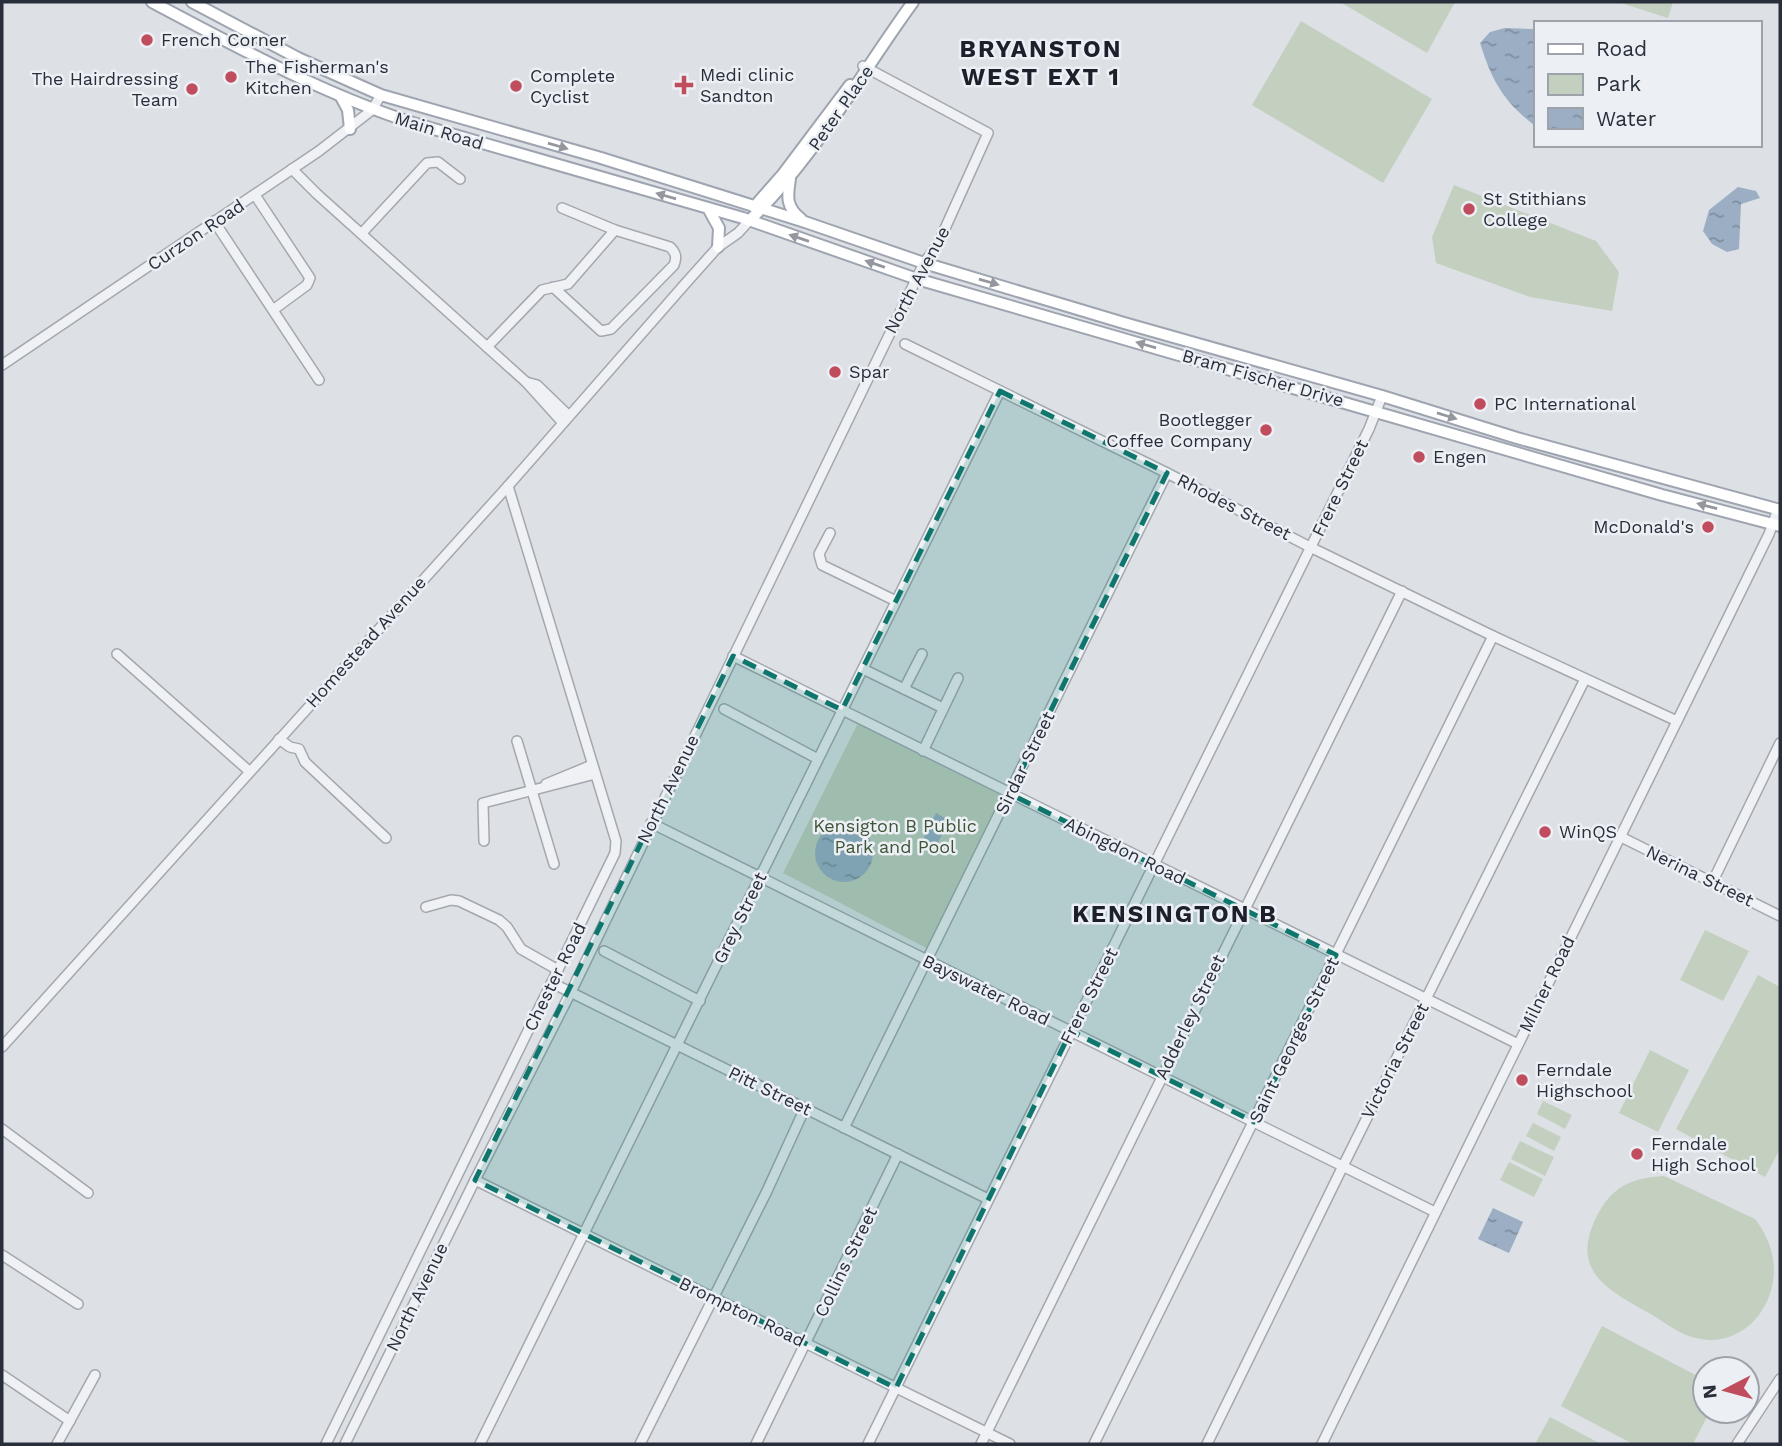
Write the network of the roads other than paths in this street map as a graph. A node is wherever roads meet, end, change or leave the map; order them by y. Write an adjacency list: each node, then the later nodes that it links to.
1 (152, 2): 7 (main road, Main Road)
2 (192, 2): 6 (main road, Main Road)
3 (907, 2): 5 (main road, Peter Place)
4 (914, 2): 5 (main road, Peter Place)
5 (866, 68): 11 (main road, Peter Place); 14 (main road, Peter Place); 23 (street, North Avenue)
6 (381, 95): 8 (street, Curzon Road); 14 (main road, Main Road, one-way to 14)
7 (341, 97): 8 (main road, Main Road); 9 (main road)
8 (372, 110): 9 (street, Curzon Road); 16 (main road, Main Road, one-way to 8)
9 (350, 128): 10 (street, Curzon Road)
10 (290, 170): 13 (street, Curzon Road); 21 (street)
11 (790, 178): 14 (main road, Peter Place); 19 (main road)
12 (460, 179): 21 (street)
13 (255, 195): 18 (street, Curzon Road); 26 (street)
14 (758, 207): 17 (main road); 19 (main road, Bram Fischer Drive)
15 (562, 208): 20 (street)
16 (708, 208): 17 (main road, Main Road); 22 (main road)
17 (746, 220): 22 (street, Homestead Avenue); 24 (main road, Bram Fischer Drive, one-way to 17)
18 (214, 221): 26 (street); 29 (street, Curzon Road)
19 (805, 222): 23 (main road, Bram Fischer Drive)
20 (615, 230): 25 (street); 25 (street)
21 (362, 233): 28 (street)
22 (718, 247): 34 (street, Homestead Avenue)
23 (924, 263): 24 (street, North Avenue); 32 (main road, Bram Fischer Drive, one-way to 32)
24 (916, 279): 33 (main road, Bram Fischer Drive, one-way to 24); 46 (street, North Avenue)
25 (553, 287): 28 (street)
26 (273, 310): 30 (street)
27 (905, 344): 31 (street, Rhodes Street)
28 (487, 347): 34 (street)
29 (2, 365)
30 (320, 380)
31 (1000, 391): 35 (street, Rhodes Street); 42 (street, Grey Street)
32 (1382, 396): 33 (street, Frere Street); 37 (main road, Bram Fischer Drive, one-way to 37)
33 (1376, 411): 38 (main road, Bram Fischer Drive, one-way to 33); 40 (street, Frere Street)
34 (566, 419): 36 (street, Homestead Avenue)
35 (1167, 473): 40 (street, Rhodes Street); 63 (street, Sirdar Street)
36 (508, 486): 55 (street, Homestead Avenue); 60 (street, Chester Road)
37 (1779, 510): 38 (street, Milner Road)
38 (1776, 525): 54 (street, Milner Road)
39 (830, 533): 42 (street)
40 (1310, 547): 41 (street, Rhodes Street); 69 (street, Frere Street)
41 (1402, 591): 43 (street, Rhodes Street); 73 (street, Adderley Street)
42 (896, 601): 47 (street, Grey Street)
43 (1493, 636): 49 (street, Rhodes Street); 76 (street, Saint Georges Street)
44 (117, 654): 61 (street)
45 (922, 654): 50 (street)
46 (733, 656): 53 (street, Abingdon Road); 64 (street, North Avenue)
47 (863, 669): 50 (street); 53 (street, Grey Street)
48 (958, 678): 51 (street)
49 (1585, 679): 54 (street, Rhodes Street); 81 (street, Victoria Street)
50 (904, 689): 51 (street)
51 (943, 708): 58 (street)
52 (724, 709): 59 (street)
53 (842, 710): 58 (street, Abingdon Road); 59 (street, Grey Street)
54 (1677, 721): 65 (street, Milner Road)
55 (279, 739): 61 (street, Homestead Avenue); 66 (street)
56 (517, 741): 62 (street)
57 (1780, 743): 71 (street)
58 (923, 751): 63 (street, Abingdon Road)
59 (818, 759): 70 (street, Grey Street)
60 (593, 769): 62 (street); 78 (street, Chester Road)
61 (249, 771): 86 (street, Homestead Avenue)
62 (534, 789): 67 (street); 68 (street)
63 (1010, 794): 69 (street, Abingdon Road); 77 (street, Sirdar Street)
64 (651, 823): 70 (street, Bayswater Road); 80 (street, North Avenue)
65 (1620, 837): 71 (street, Nerina Street); 84 (street, Milner Road)
66 (386, 838)
67 (484, 841)
68 (554, 864)
69 (1154, 866): 73 (street, Abingdon Road); 83 (street, Frere Street)
70 (760, 877): 77 (street, Bayswater Road); 82 (street, Grey Street)
71 (1712, 883): 74 (street, Nerina Street)
72 (426, 907): 78 (street)
73 (1245, 907): 76 (street, Abingdon Road); 87 (street, Adderley Street)
74 (1780, 916)
75 (604, 951): 82 (street)
76 (1336, 955): 81 (street, Abingdon Road); 89 (street, Saint Georges Street)
77 (926, 960): 83 (street, Bayswater Road); 90 (street, Sirdar Street)
78 (558, 970): 79 (street, Chester Road)
79 (552, 983): 80 (street, Pitt Street); 110 (street, Chester Road)
80 (571, 992): 85 (street, Pitt Street); 94 (street, North Avenue)
81 (1427, 1000): 84 (street, Abingdon Road); 93 (street, Victoria Street)
82 (700, 1002): 85 (street, Grey Street)
83 (1071, 1031): 87 (street, Bayswater Road); 96 (street, Frere Street)
84 (1518, 1044): 97 (street, Milner Road)
85 (678, 1046): 88 (street, Pitt Street); 98 (street, Grey Street)
86 (2, 1047)
87 (1161, 1076): 89 (street, Bayswater Road); 108 (street, Adderley Street)
88 (805, 1108): 90 (street, Pitt Street); 100 (street)
89 (1254, 1122): 93 (street, Bayswater Road); 118 (street, Saint Georges Street)
90 (844, 1128): 92 (street, Pitt Street)
91 (2, 1129): 95 (street)
92 (898, 1154): 96 (street, Pitt Street); 102 (street, Collins Street)
93 (1343, 1166): 97 (street, Bayswater Road); 119 (street, Victoria Street)
94 (474, 1180): 98 (street, Brompton Road); 111 (street, North Avenue)
95 (88, 1193)
96 (988, 1199): 106 (street, Frere Street)
97 (1435, 1212): 120 (street, Milner Road)
98 (584, 1234): 100 (street, Brompton Road); 112 (street, Grey Street)
99 (2, 1255): 101 (street)
100 (713, 1299): 102 (street, Brompton Road); 113 (street)
101 (78, 1304)
102 (806, 1343): 106 (street, Brompton Road); 114 (street, Collins Street)
103 (2, 1375): 107 (street)
104 (95, 1375): 107 (street)
105 (1780, 1379): 121 (street)
106 (896, 1388): 108 (street, Brompton Road); 115 (street, Frere Street)
107 (70, 1421): 109 (street)
108 (987, 1433): 116 (street, Adderley Street); 117 (street, Brompton Road)
109 (57, 1444)
110 (326, 1444)
111 (345, 1444)
112 (480, 1444)
113 (640, 1444)
114 (756, 1444)
115 (868, 1444)
116 (981, 1444)
117 (1010, 1444)
118 (1094, 1444)
119 (1208, 1444)
120 (1322, 1444)
121 (1737, 1444)

